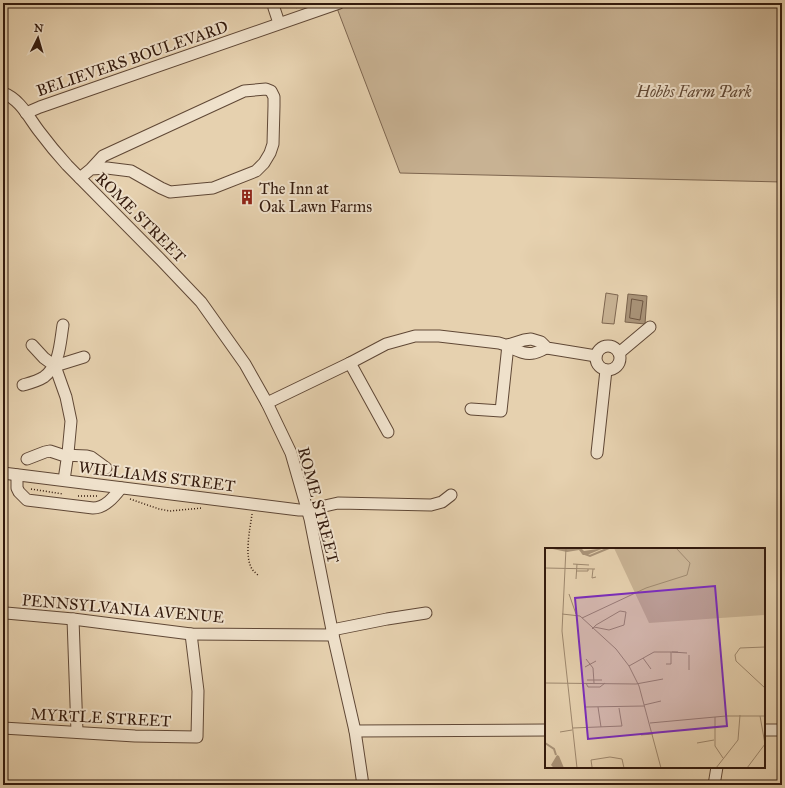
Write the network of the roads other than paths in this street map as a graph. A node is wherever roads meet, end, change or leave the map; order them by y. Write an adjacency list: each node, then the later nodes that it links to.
1 (339, 3): 3 (street, BELIEVERS BOULEVARD)
2 (274, 8): 3 (street)
3 (279, 23): 5 (street, BELIEVERS BOULEVARD)
4 (3, 93): 5 (street, ROME STREET)
5 (26, 114): 7 (street, ROME STREET)
6 (91, 169): 6 (street); 7 (street)
7 (80, 178): 19 (street, ROME STREET)
8 (63, 324): 16 (street)
9 (650, 327): 12 (street)
10 (32, 345): 16 (street)
11 (508, 345): 13 (street); 15 (street); 20 (street)
12 (619, 353): 13 (street); 17 (street)
13 (596, 356): 17 (street)
14 (84, 357): 16 (street)
15 (350, 363): 19 (street); 21 (street)
16 (55, 366): 18 (street); 23 (street)
17 (606, 370): 22 (street)
18 (23, 385)
19 (267, 403): 31 (street, ROME STREET)
20 (471, 409)
21 (388, 432)
22 (597, 453)
23 (68, 456): 24 (street); 25 (street); 28 (street)
24 (27, 459)
25 (106, 468)
26 (3, 473): 27 (street, WILLIAMS STREET)
27 (17, 475): 28 (street, WILLIAMS STREET); 29 (street)
28 (64, 480): 29 (street, WILLIAMS STREET)
29 (121, 488): 31 (street, WILLIAMS STREET)
30 (451, 495): 31 (street, WILLIAMS STREET)
31 (307, 510): 35 (street, ROME STREET)
32 (6, 613): 34 (street, PENNSYLVANIA AVENUE)
33 (426, 613): 35 (street, PENNSYLVANIA AVENUE)
34 (72, 619): 36 (street, PENNSYLVANIA AVENUE); 42 (street)
35 (333, 633): 36 (street, PENNSYLVANIA AVENUE); 41 (street, ROME STREET)
36 (190, 634): 42 (street, MYRTLE STREET)
37 (3, 728): 42 (street, MYRTLE STREET)
38 (545, 730): 41 (street)
39 (765, 730): 40 (street)
40 (782, 730)
41 (354, 731): 44 (street, ROME STREET)
42 (77, 732)
43 (717, 768): 45 (street)
44 (364, 785)
45 (714, 785)

